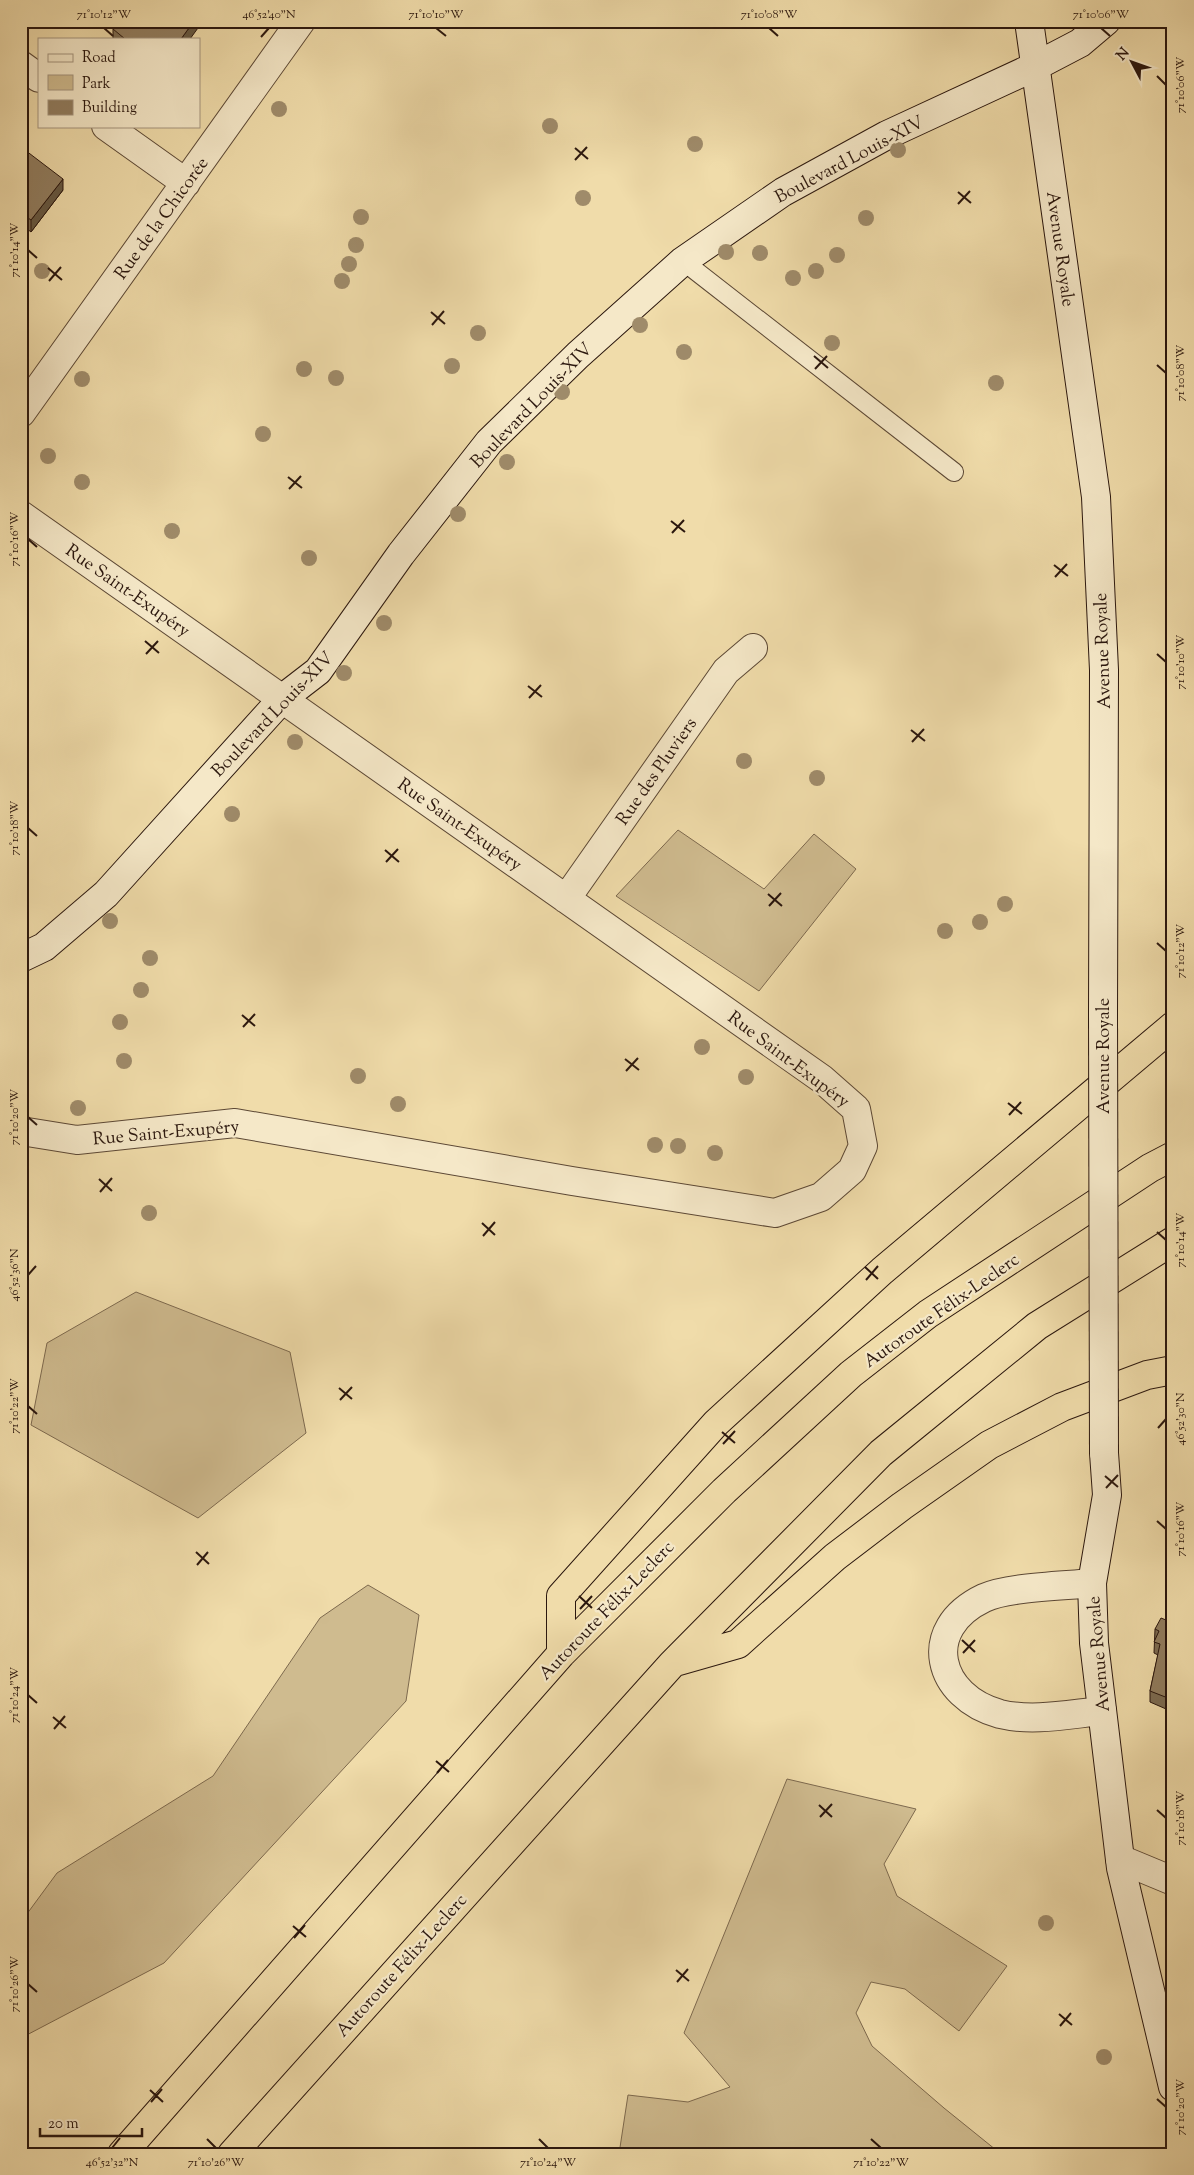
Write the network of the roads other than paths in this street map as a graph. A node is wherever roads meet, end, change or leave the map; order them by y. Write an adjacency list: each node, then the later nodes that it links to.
1 (301, 21): 8 (main road, Rue de la Chicorée)
2 (1029, 21): 5 (main road, Avenue Royale)
3 (1106, 21): 5 (main road, Boulevard Louis-XIV)
4 (21, 65): 6 (main road)
5 (1036, 66): 9 (main road, Boulevard Louis-XIV); 22 (main road, Avenue Royale, bridge)
6 (38, 77)
7 (109, 128): 8 (main road)
8 (186, 183): 10 (main road, Rue de la Chicorée)
9 (684, 261): 11 (lane); 14 (main road, Boulevard Louis-XIV)
10 (21, 413)
11 (954, 472)
12 (21, 515): 14 (main road, Rue Saint-Exupéry)
13 (753, 648): 15 (main road, Rue des Pluviers)
14 (283, 698): 15 (main road, Rue Saint-Exupéry); 16 (main road, Boulevard Louis-XIV)
15 (566, 899): 18 (main road, Rue Saint-Exupéry)
16 (21, 958)
17 (1173, 1026): 23 (highway)
18 (21, 1131)
19 (1173, 1156): 23 (highway, Autoroute Félix-Leclerc)
20 (1173, 1241): 24 (highway, Autoroute Félix-Leclerc)
21 (1173, 1370): 24 (highway)
22 (1092, 1583): 25 (main road, Avenue Royale); 25 (main road)
23 (561, 1654): 29 (highway, Autoroute Félix-Leclerc)
24 (672, 1664): 30 (highway, Autoroute Félix-Leclerc)
25 (1102, 1711): 26 (main road, Avenue Royale)
26 (1120, 1859): 27 (main road); 28 (main road, Avenue Royale)
27 (1173, 1881)
28 (1173, 2087)
29 (122, 2154)
30 (232, 2154)

